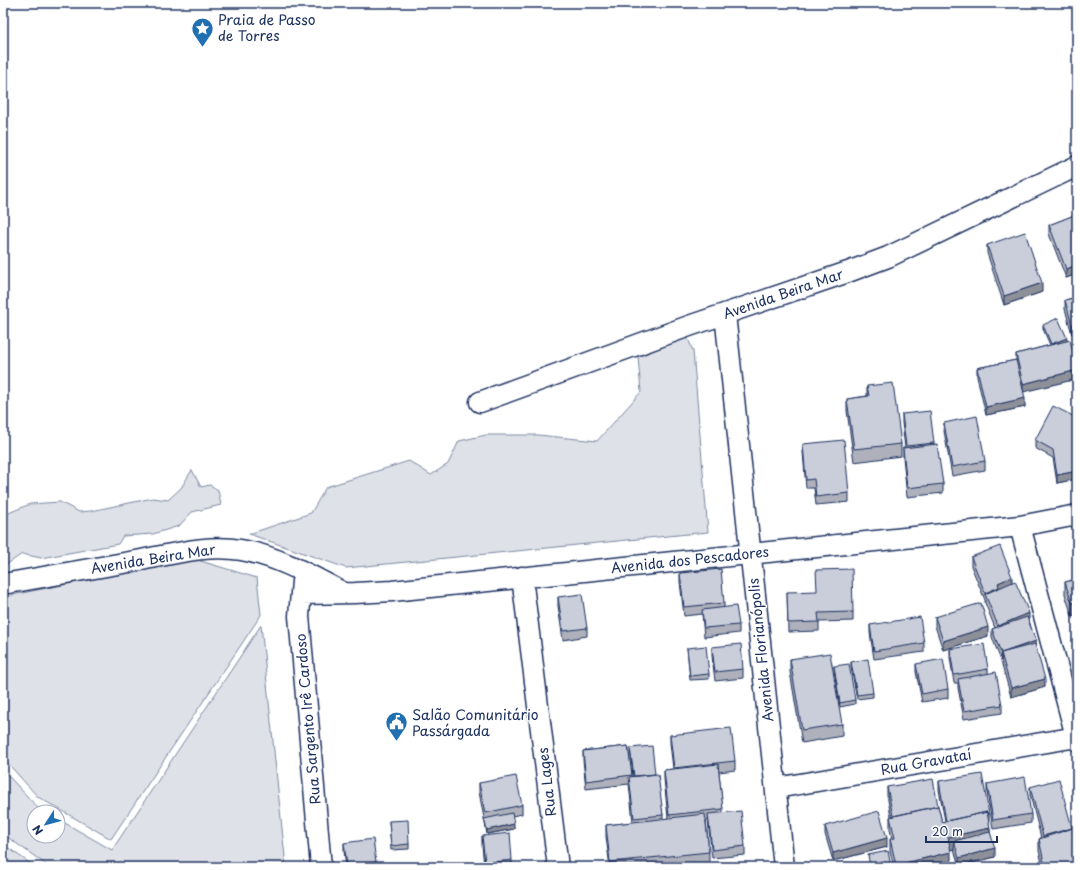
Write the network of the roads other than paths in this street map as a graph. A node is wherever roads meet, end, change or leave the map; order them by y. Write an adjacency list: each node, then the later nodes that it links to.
1 (1077, 166): 2 (street, Avenida Beira Mar)
2 (724, 314): 3 (street, Avenida Beira Mar); 6 (street, Avenida Florianópolis)
3 (480, 402)
4 (1077, 515): 5 (street, Avenida dos Pescadores)
5 (1020, 526): 6 (street, Avenida dos Pescadores); 12 (street)
6 (751, 553): 8 (street, Avenida dos Pescadores); 13 (street, Avenida Florianópolis)
7 (302, 571): 9 (street, Avenida Beira Mar); 10 (street, Avenida Beira Mar); 11 (street, Rua Sargento Irê Cardoso)
8 (522, 577): 10 (street, Avenida dos Pescadores); 15 (street, Rua Lages)
9 (3, 584)
10 (343, 593): 11 (street, Avenida dos Pescadores)
11 (301, 594): 14 (street, Rua Sargento Irê Cardoso)
12 (1077, 738): 13 (street, Rua Gravataí)
13 (776, 788): 16 (street, Avenida Florianópolis)
14 (321, 867)
15 (558, 867)
16 (784, 867)

